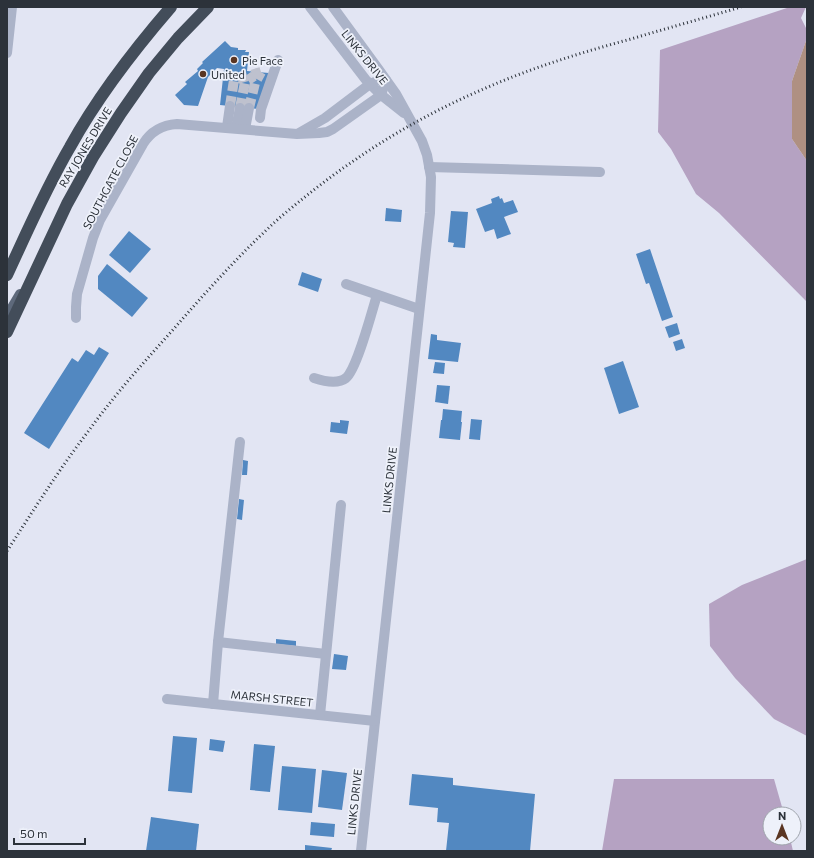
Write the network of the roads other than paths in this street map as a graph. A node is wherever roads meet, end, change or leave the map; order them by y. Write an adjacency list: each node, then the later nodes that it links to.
1 (12, 7): 6 (street)
2 (171, 7): 18 (highway, RAY JONES DRIVE)
3 (208, 7): 17 (highway, RAY JONES DRIVE)
4 (310, 7): 9 (street, LINKS DRIVE)
5 (333, 7): 8 (street, LINKS DRIVE)
6 (7, 52)
7 (278, 60): 12 (street)
8 (386, 80): 9 (street); 10 (street); 11 (street, LINKS DRIVE)
9 (370, 84): 10 (street, LINKS DRIVE); 14 (street)
10 (381, 95): 11 (street, LINKS DRIVE); 14 (street, SOUTHGATE CLOSE)
11 (408, 116): 15 (street, LINKS DRIVE)
12 (260, 118)
13 (236, 128): 13 (street); 14 (street, SOUTHGATE CLOSE); 23 (street, SOUTHGATE CLOSE)
14 (297, 134)
15 (429, 167): 16 (street); 21 (street, LINKS DRIVE)
16 (600, 172)
17 (44, 255): 22 (main road, RAY JONES DRIVE); 24 (highway)
18 (7, 274)
19 (346, 284): 20 (street)
20 (377, 295): 21 (street); 25 (street)
21 (419, 309): 33 (street, LINKS DRIVE)
22 (7, 316)
23 (76, 318)
24 (7, 332)
25 (314, 378)
26 (240, 442): 28 (street)
27 (340, 506): 29 (street)
28 (218, 642): 29 (street); 31 (street)
29 (326, 654): 32 (street)
30 (167, 699): 31 (street, MARSH STREET)
31 (213, 704): 32 (street, MARSH STREET)
32 (320, 715): 33 (street, MARSH STREET)
33 (375, 721): 34 (street, LINKS DRIVE)
34 (361, 851)

